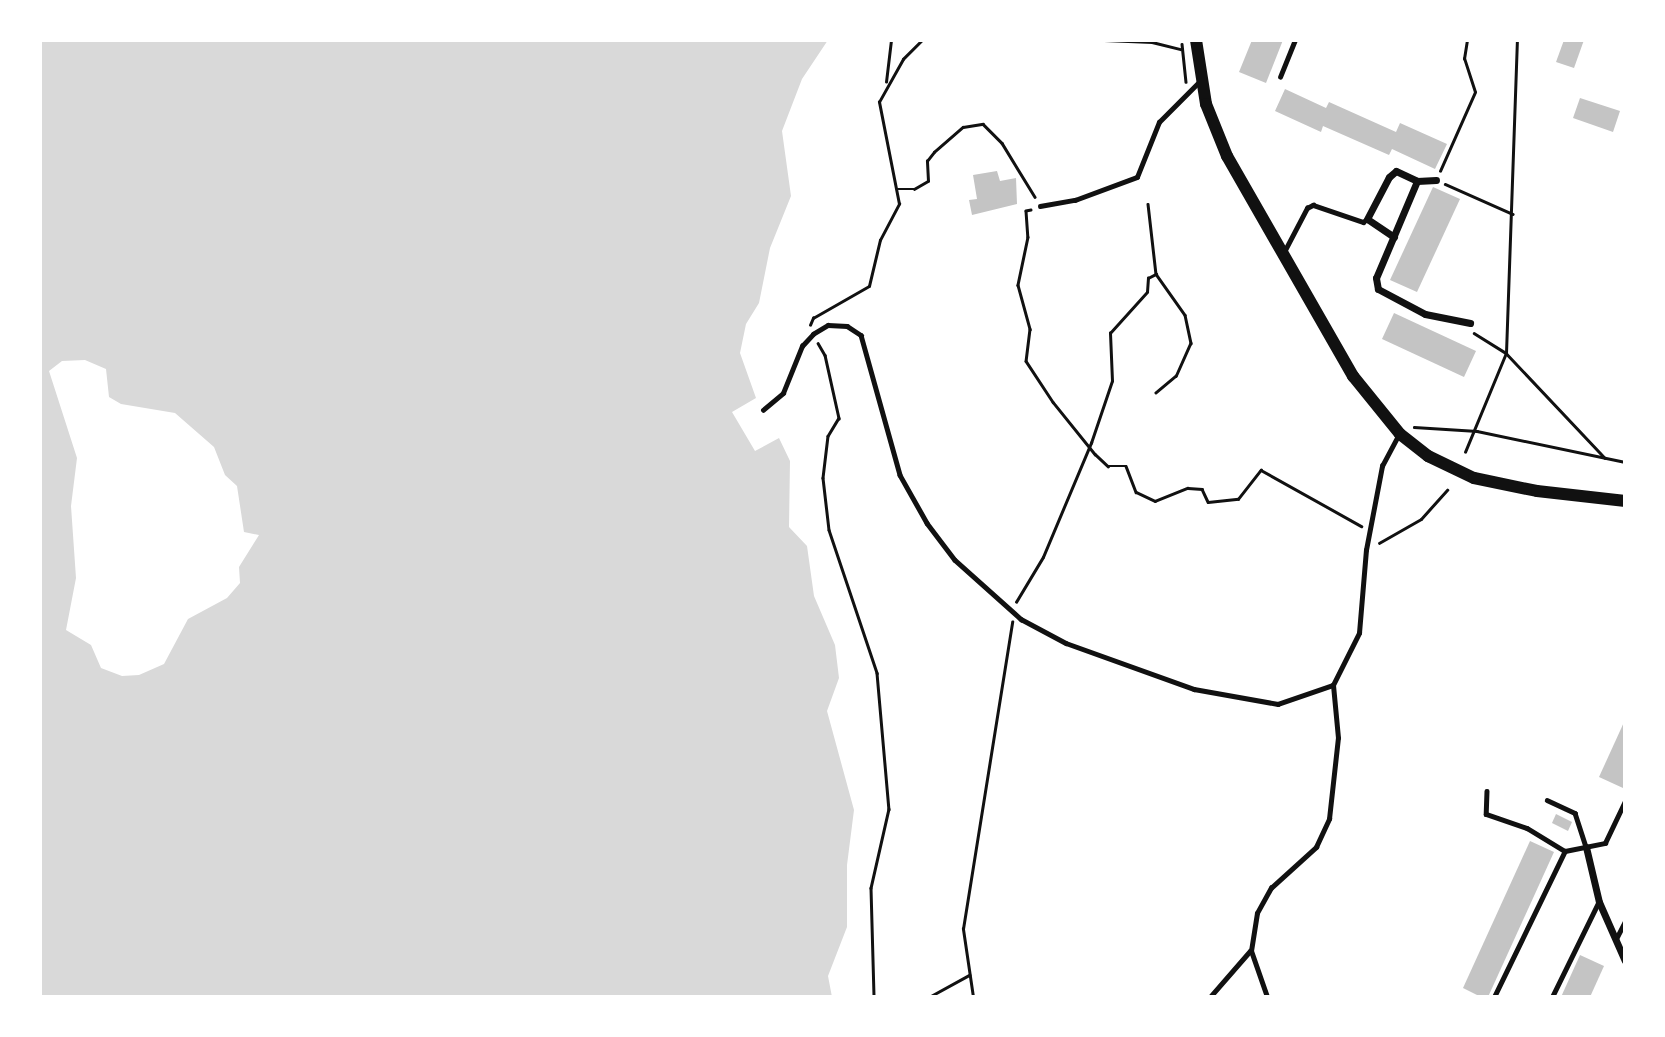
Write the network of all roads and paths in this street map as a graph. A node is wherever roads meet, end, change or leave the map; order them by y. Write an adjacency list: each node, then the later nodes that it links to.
1 (891, 40): 12 (path)
2 (922, 40): 12 (path)
3 (1104, 40): 9 (path)
4 (1182, 40): 9 (path)
5 (1295, 40): 10 (lane)
6 (1467, 40): 14 (path)
7 (1517, 40): 19 (path)
8 (1196, 47): 9 (path); 11 (street)
9 (1181, 49): 13 (path)
10 (1280, 77)
11 (1200, 80): 13 (lane); 22 (street)
12 (885, 85): 16 (path)
13 (1188, 92): 18 (lane)
14 (1436, 180): 15 (street); 19 (path)
15 (1417, 181): 20 (street); 21 (street)
16 (897, 189): 18 (path); 24 (path)
17 (1148, 204): 26 (path)
18 (1040, 206): 35 (path)
19 (1513, 214): 25 (path)
20 (1367, 219): 21 (street); 22 (lane)
21 (1394, 237): 23 (street)
22 (1282, 256): 29 (street)
23 (1470, 323): 25 (path)
24 (813, 334): 27 (lane); 37 (lane); 49 (path)
25 (1506, 353): 28 (path); 31 (path)
26 (1156, 393)
27 (763, 410)
28 (1477, 431): 29 (path); 30 (path); 31 (path)
29 (1400, 434): 34 (street); 35 (lane)
30 (1465, 452)
31 (1606, 458): 32 (path)
32 (1625, 462)
33 (1447, 490): 36 (path)
34 (1625, 501)
35 (1372, 531): 36 (lane)
36 (1367, 550): 37 (lane)
37 (1333, 685): 46 (lane)
38 (1487, 791): 42 (lane)
39 (1547, 800): 41 (lane)
40 (1625, 801): 41 (lane)
41 (1586, 847): 42 (lane); 43 (street)
42 (1565, 851): 53 (lane)
43 (1598, 902): 45 (street); 54 (lane)
44 (1625, 922): 45 (lane)
45 (1614, 943): 47 (street)
46 (1251, 951): 51 (lane); 52 (lane)
47 (1625, 961)
48 (970, 975): 50 (path)
49 (874, 997)
50 (929, 997)
51 (1210, 997)
52 (1267, 997)
53 (1494, 997)
54 (1552, 997)

